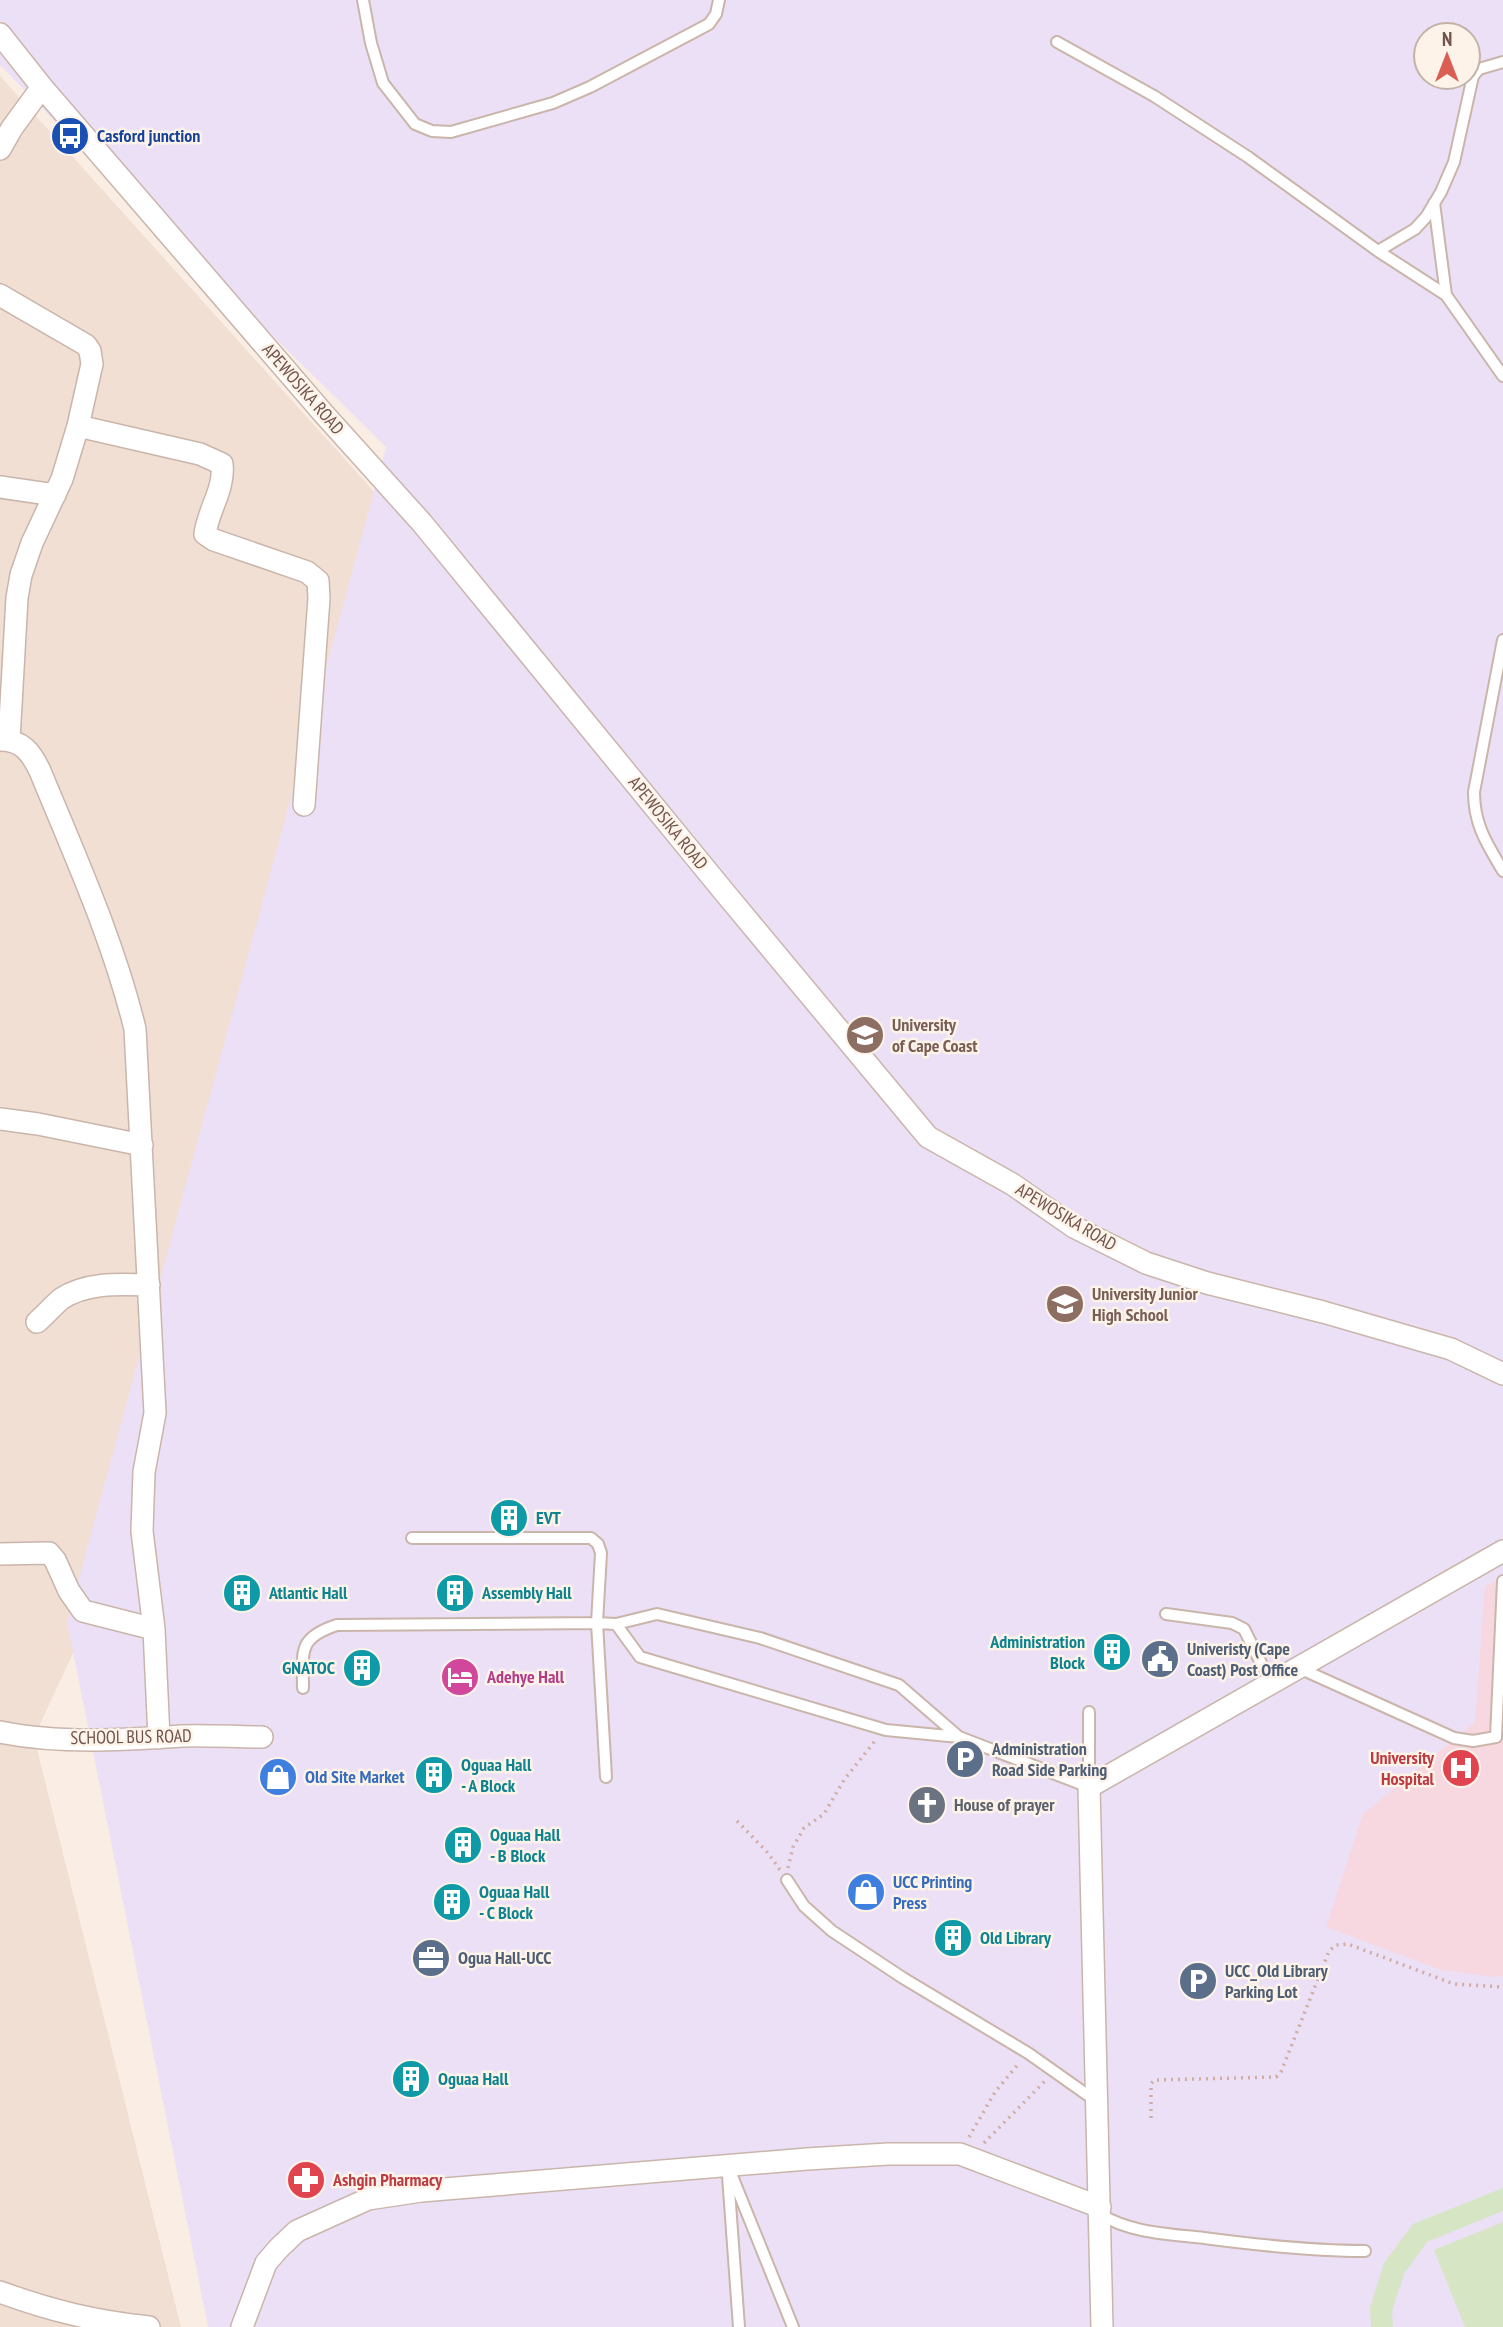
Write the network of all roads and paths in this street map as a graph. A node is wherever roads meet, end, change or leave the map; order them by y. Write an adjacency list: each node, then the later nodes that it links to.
1 (363, 0): 2 (lane)
2 (719, 0)
3 (0, 34): 6 (street, APEWOSIKA ROAD)
4 (1057, 42): 9 (lane)
5 (1503, 62): 8 (lane)
6 (42, 87): 7 (street); 24 (street, APEWOSIKA ROAD)
7 (0, 149)
8 (1434, 202): 9 (lane); 11 (lane)
9 (1378, 251): 11 (lane)
10 (0, 295): 13 (street)
11 (1446, 296): 12 (lane)
12 (1503, 376)
13 (78, 426): 15 (street); 18 (street)
14 (0, 487): 15 (street)
15 (55, 495): 17 (street)
16 (1503, 640): 19 (lane)
17 (5, 740): 21 (street)
18 (304, 805)
19 (1503, 871)
20 (0, 1119): 21 (street)
21 (142, 1145): 22 (street)
22 (149, 1285): 23 (street); 32 (street)
23 (37, 1322)
24 (1503, 1374)
25 (412, 1538): 30 (lane)
26 (1503, 1551): 33 (street)
27 (0, 1554): 32 (street)
28 (1503, 1581): 41 (lane)
29 (1166, 1614): 34 (lane)
30 (597, 1623): 31 (lane); 35 (lane); 43 (lane)
31 (616, 1624): 37 (lane); 40 (lane)
32 (154, 1629): 42 (street)
33 (1299, 1668): 34 (street); 41 (lane)
34 (1271, 1683): 44 (street)
35 (303, 1688)
36 (1088, 1712): 44 (lane)
37 (881, 1729): 40 (lane); 46 (path)
38 (0, 1732): 42 (street, SCHOOL BUS ROAD)
39 (262, 1737): 42 (street, SCHOOL BUS ROAD)
40 (958, 1737): 44 (lane)
41 (1500, 1737)
42 (159, 1738)
43 (606, 1777)
44 (1089, 1787): 50 (street)
45 (737, 1821): 46 (path)
46 (787, 1880): 48 (lane)
47 (1503, 1987): 51 (path)
48 (1028, 2053): 49 (lane); 52 (path)
49 (1053, 2071): 50 (lane); 52 (path)
50 (1096, 2102): 54 (street)
51 (1151, 2118)
52 (961, 2154): 53 (street); 54 (street)
53 (728, 2166): 59 (street); 60 (lane); 61 (lane)
54 (1100, 2210): 55 (lane); 62 (street)
55 (1365, 2251)
56 (0, 2292): 57 (street)
57 (110, 2325): 58 (street)
58 (149, 2327)
59 (242, 2327)
60 (739, 2327)
61 (793, 2327)
62 (1102, 2327)

